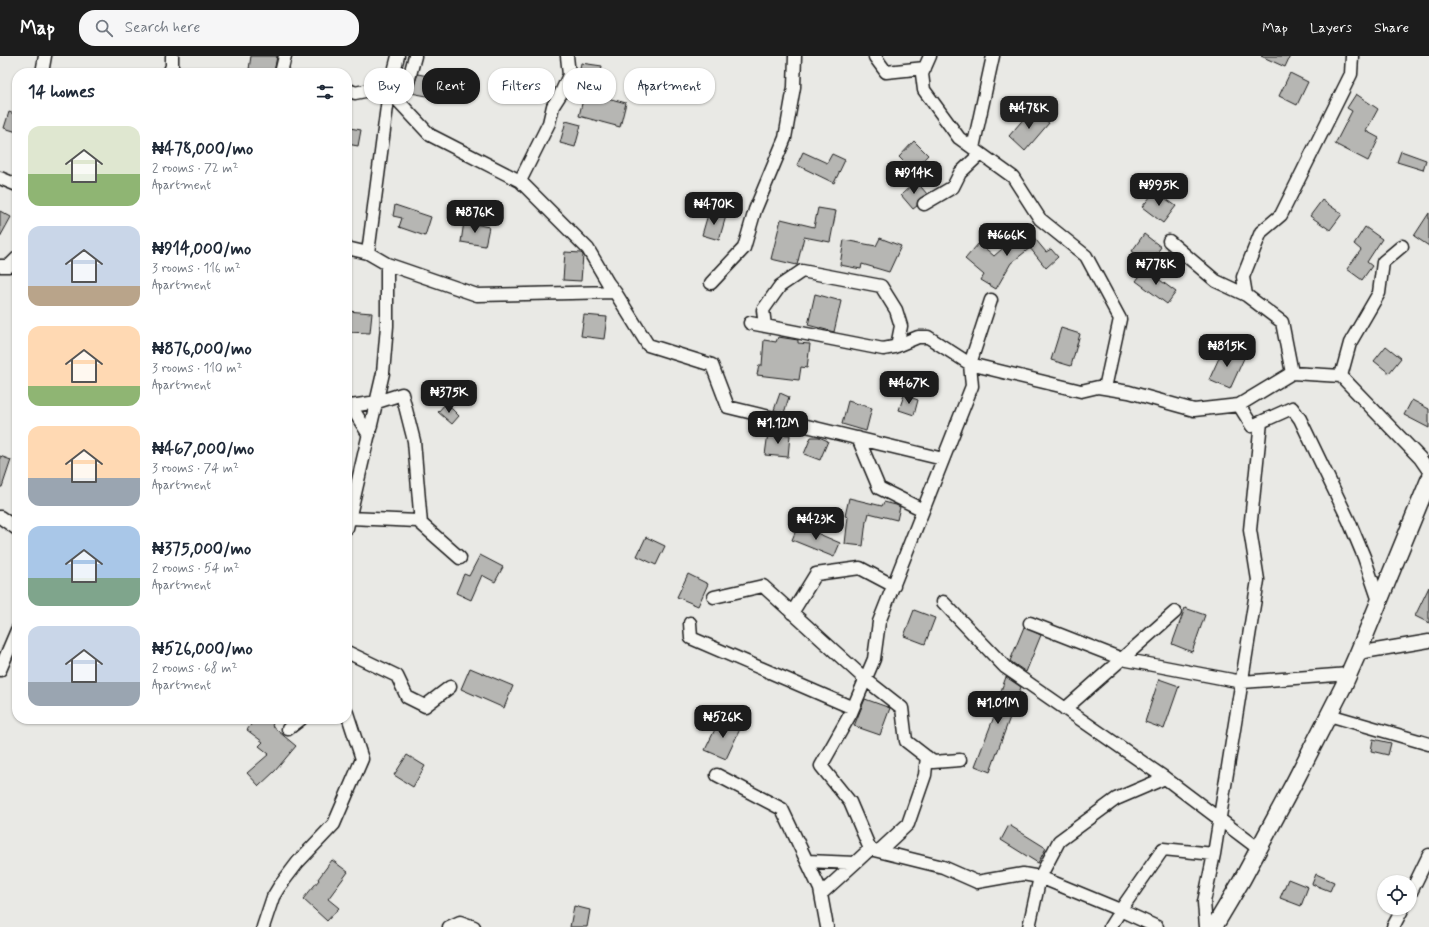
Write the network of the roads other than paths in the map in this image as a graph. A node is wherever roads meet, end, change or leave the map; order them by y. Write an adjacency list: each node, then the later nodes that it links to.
1 (45, 56): 11 (street)
2 (285, 56): 12 (street)
3 (398, 56): 13 (street)
4 (415, 56): 14 (street)
5 (566, 56): 22 (street)
6 (795, 56): 32 (street)
7 (876, 56): 15 (street)
8 (930, 56): 15 (street)
9 (992, 56): 20 (street)
10 (1352, 56): 34 (street)
11 (43, 68)
12 (282, 68)
13 (396, 68)
14 (412, 68)
15 (925, 68): 20 (street)
16 (352, 92): 17 (street)
17 (364, 92)
18 (389, 104): 28 (street)
19 (403, 104): 22 (street)
20 (976, 151): 24 (street); 42 (street)
21 (0, 178): 23 (street)
22 (520, 181): 33 (street)
23 (12, 183)
24 (924, 204)
25 (1169, 241): 34 (street)
26 (1402, 246): 41 (street)
27 (352, 249): 28 (street)
28 (368, 253): 30 (street)
29 (12, 263): 31 (street)
30 (387, 264): 33 (street); 43 (street)
31 (0, 266)
32 (711, 283)
33 (615, 292): 49 (street)
34 (1246, 295): 40 (street)
35 (991, 300): 39 (street)
36 (750, 323): 37 (street)
37 (765, 326): 38 (street); 38 (street)
38 (897, 346): 39 (street)
39 (970, 364): 42 (street); 50 (street)
40 (1292, 373): 41 (street); 45 (street)
41 (1341, 376): 51 (street)
42 (1105, 388): 45 (street)
43 (377, 402): 44 (street); 48 (street); 57 (street)
44 (352, 405)
45 (1239, 405): 47 (street)
46 (352, 410): 48 (street)
47 (1261, 422): 62 (street); 76 (street)
48 (368, 435): 53 (street)
49 (858, 438): 50 (street); 54 (street)
50 (943, 459): 54 (street)
51 (1429, 471)
52 (1429, 480): 62 (street)
53 (352, 505)
54 (923, 510): 60 (street)
55 (0, 517): 58 (street)
56 (352, 523): 57 (street)
57 (421, 524): 59 (street)
58 (12, 525)
59 (460, 558)
60 (894, 586): 65 (street); 75 (street)
61 (714, 596): 65 (street)
62 (1379, 601): 70 (street)
63 (943, 602): 79 (street)
64 (1175, 612): 72 (street)
65 (792, 613): 75 (street)
66 (690, 624): 78 (street)
67 (1030, 624): 72 (street)
68 (1429, 641): 70 (street)
69 (12, 642): 73 (street)
70 (1358, 653): 74 (street)
71 (352, 654): 77 (street)
72 (1122, 659): 76 (street); 79 (street)
73 (0, 670)
74 (1349, 674): 76 (street); 80 (street)
75 (865, 679): 78 (street); 85 (street)
76 (1242, 682): 89 (street)
77 (450, 687)
78 (853, 708): 91 (street)
79 (1065, 709): 88 (street)
80 (1329, 714): 84 (street); 90 (street)
81 (295, 724): 83 (street)
82 (351, 724): 101 (street)
83 (288, 729)
84 (1429, 744)
85 (927, 757): 86 (street); 91 (street)
86 (960, 760)
87 (716, 775): 94 (street)
88 (1165, 778): 89 (street); 96 (street)
89 (1219, 820): 90 (street); 92 (street)
90 (1259, 849): 109 (street)
91 (874, 850): 95 (street); 96 (street)
92 (1214, 854): 99 (street); 108 (street)
93 (1429, 855): 97 (street)
94 (807, 861): 95 (street); 98 (street)
95 (855, 863): 98 (street)
96 (1040, 877): 99 (street); 105 (street)
97 (1417, 880)
98 (821, 894): 104 (street)
99 (1120, 910): 106 (street); 107 (street)
100 (1399, 915): 110 (street)
101 (263, 927)
102 (449, 927): 103 (street)
103 (474, 927)
104 (827, 927)
105 (1029, 927)
106 (1110, 927)
107 (1157, 927)
108 (1206, 927)
109 (1214, 927)
110 (1393, 927)

